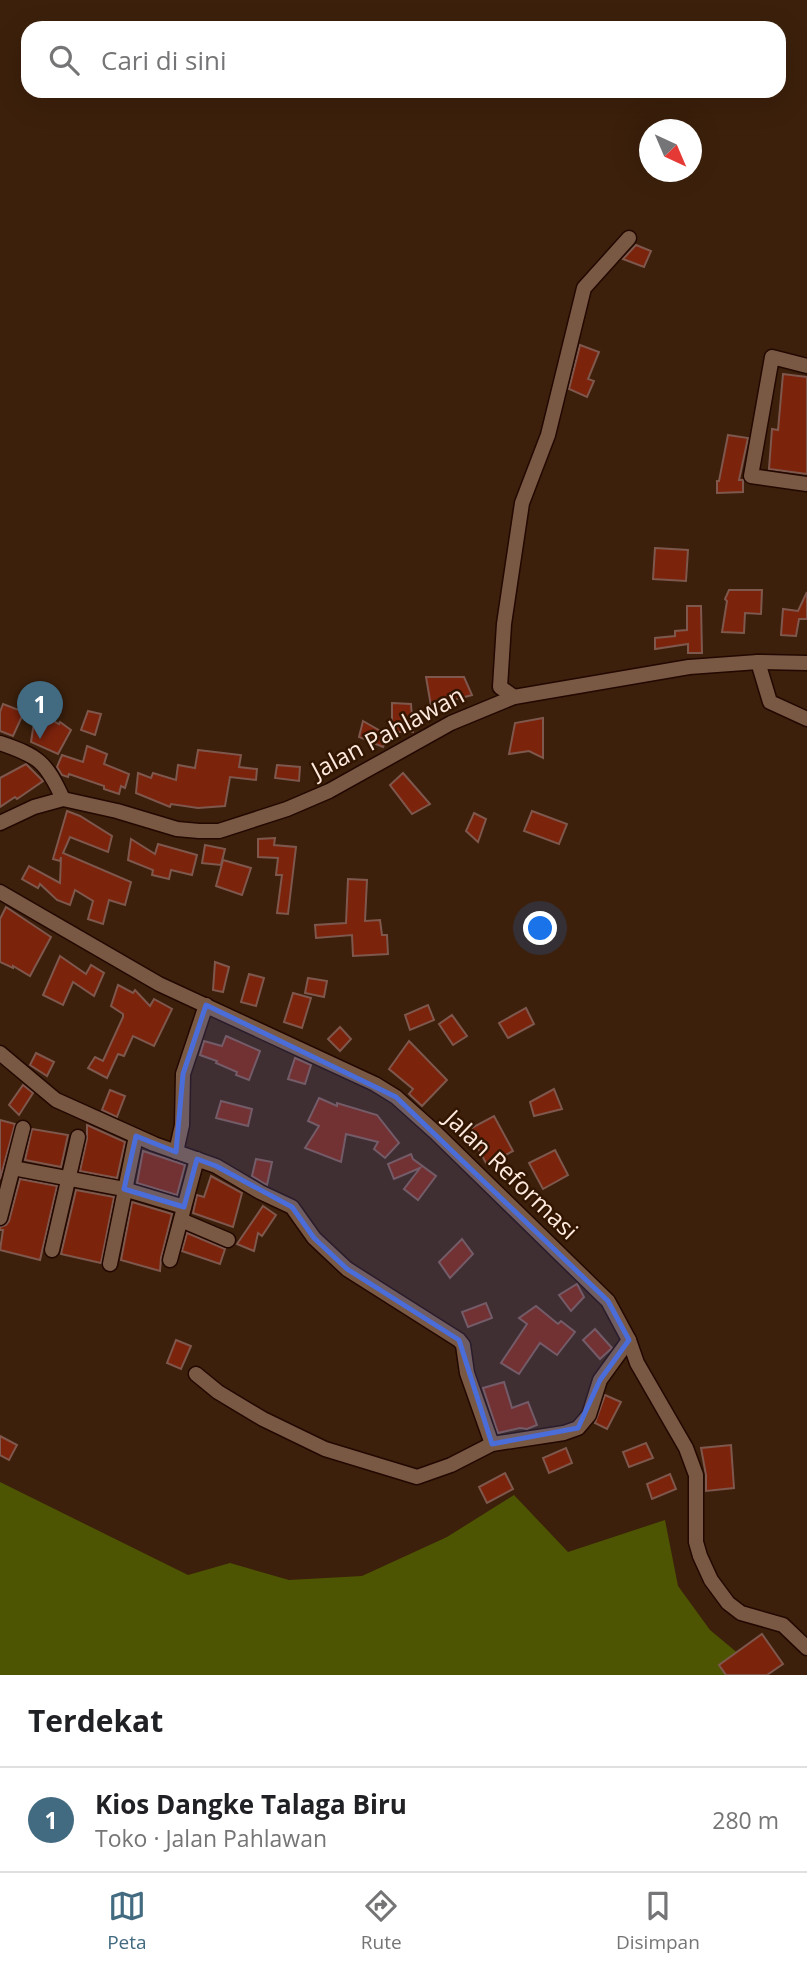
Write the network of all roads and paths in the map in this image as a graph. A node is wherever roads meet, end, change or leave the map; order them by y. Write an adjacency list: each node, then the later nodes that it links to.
1 (629, 238): 6 (street)
2 (807, 366): 3 (street)
3 (807, 484)
4 (758, 662): 5 (street, Jalan Pahlawan); 6 (street, Jalan Pahlawan); 7 (street)
5 (807, 663)
6 (514, 697): 9 (street, Jalan Pahlawan)
7 (807, 719)
8 (0, 743): 9 (street)
9 (63, 799): 10 (street)
10 (0, 823)
11 (0, 892): 12 (street, Jalan Reformasi)
12 (206, 1005): 17 (street); 28 (street, Jalan Reformasi)
13 (0, 1053): 15 (street)
14 (23, 1128): 19 (street)
15 (136, 1136): 17 (street); 21 (street)
16 (78, 1137): 20 (street)
17 (176, 1152): 18 (street)
18 (197, 1159): 22 (street); 30 (street)
19 (13, 1168): 20 (street); 23 (street)
20 (68, 1178): 21 (street); 25 (street)
21 (124, 1189): 22 (street); 27 (street)
22 (182, 1213): 24 (street); 26 (street)
23 (0, 1218)
24 (228, 1240)
25 (52, 1250)
26 (170, 1260)
27 (110, 1264)
28 (629, 1340): 30 (street); 31 (street, Jalan Reformasi)
29 (196, 1374): 30 (street)
30 (492, 1444)
31 (807, 1648)

